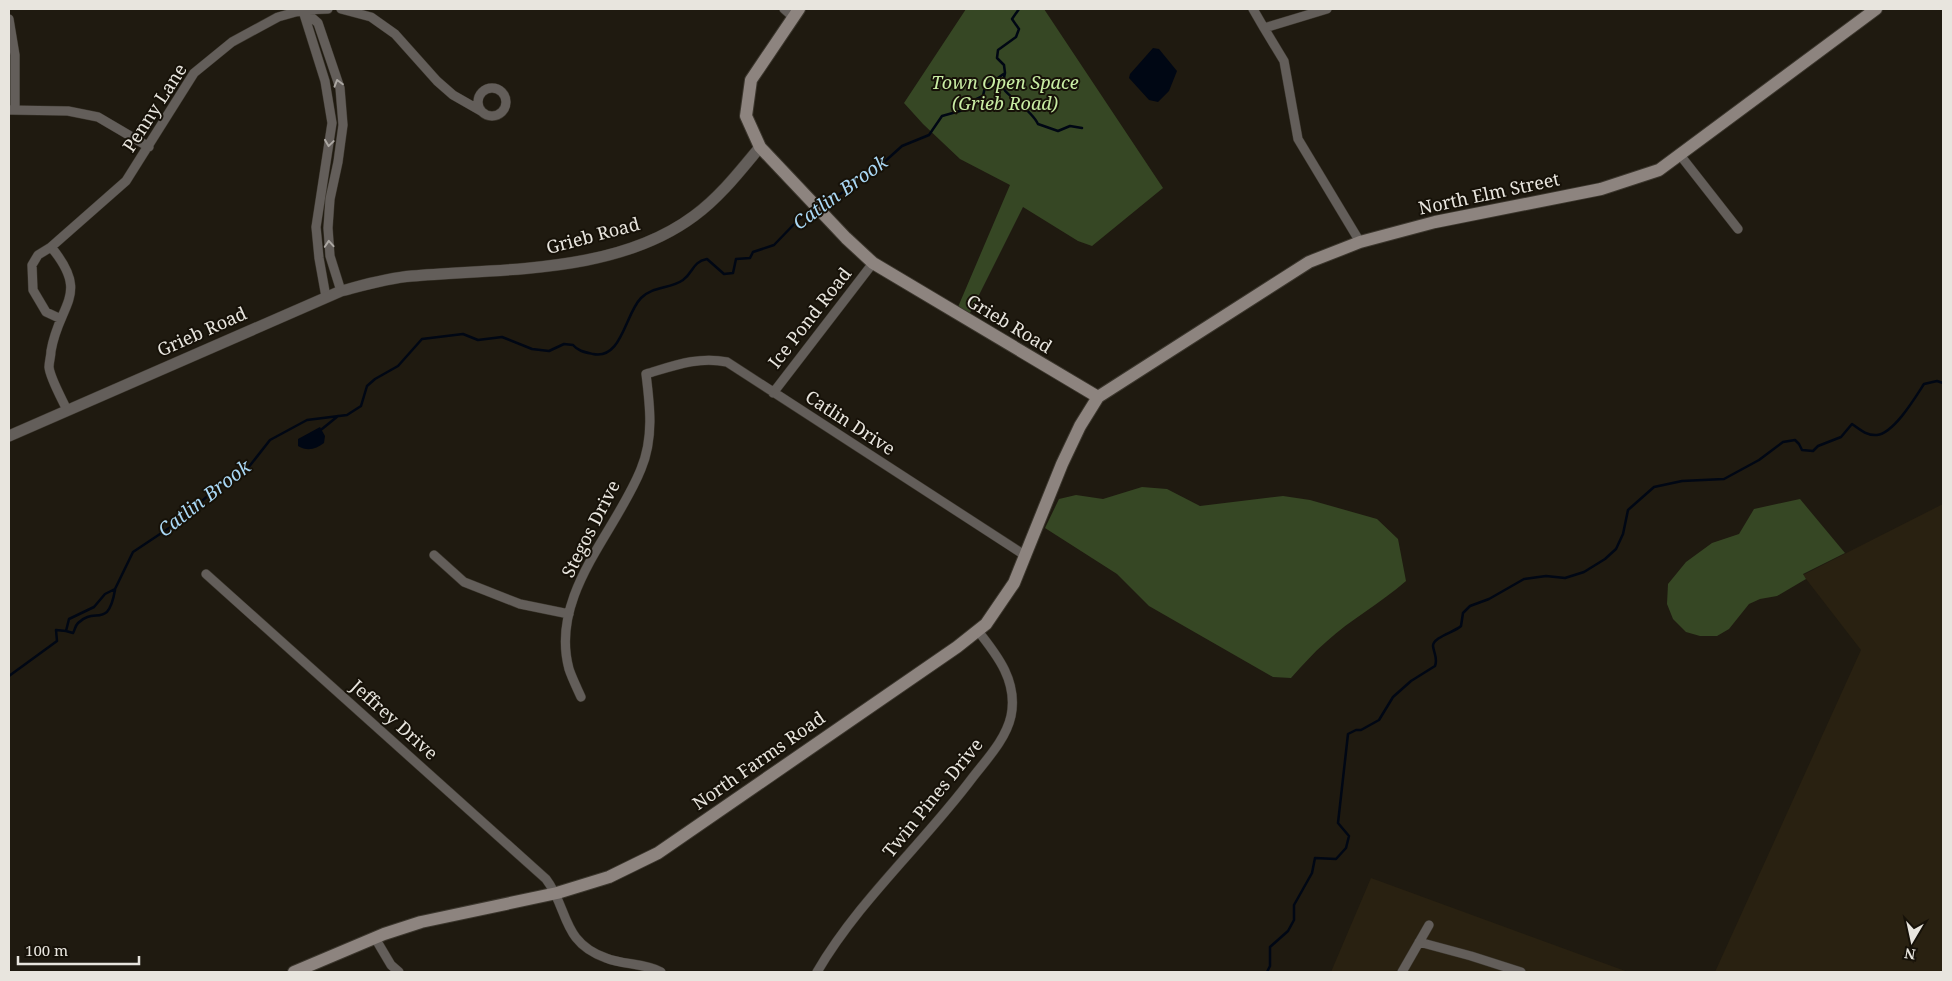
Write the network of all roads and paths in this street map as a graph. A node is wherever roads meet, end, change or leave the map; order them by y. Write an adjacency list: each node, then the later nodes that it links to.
1 (328, 9): 6 (street, Penny Lane)
2 (341, 9): 11 (street)
3 (1253, 9): 9 (street)
4 (1327, 9): 9 (street)
5 (1876, 9): 14 (main road, North Elm Street)
6 (302, 10): 12 (street, Penny Lane); 19 (street, one-way to 6); 20 (street, one-way to 20)
7 (792, 12): 13 (main road)
8 (9, 19): 10 (street)
9 (1264, 28): 16 (street)
10 (12, 110): 12 (street)
11 (481, 111)
12 (149, 147): 17 (street, Penny Lane)
13 (760, 147): 18 (main road, Grieb Road); 19 (street, Grieb Road)
14 (1680, 156): 15 (street); 16 (main road, North Elm Street)
15 (1738, 230)
16 (1360, 242): 24 (main road, North Elm Street)
17 (52, 247): 21 (street); 21 (street, Penny Lane)
18 (873, 263): 23 (street, Ice Pond Road); 24 (main road, Grieb Road)
19 (341, 291): 20 (street, Grieb Road)
20 (326, 297): 25 (street, Grieb Road)
21 (61, 319): 25 (street)
22 (646, 374): 23 (street, Catlin Drive); 30 (street, Stegos Drive)
23 (773, 393): 28 (street, Catlin Drive)
24 (1098, 397): 28 (main road, North Farms Road)
25 (67, 410): 26 (street, Grieb Road)
26 (9, 436)
27 (434, 555): 30 (street)
28 (1026, 556): 31 (main road, North Farms Road)
29 (206, 574): 33 (street, Jeffrey Drive)
30 (569, 614): 32 (street, Stegos Drive)
31 (978, 631): 33 (main road, North Farms Road); 40 (street, Twin Pines Drive)
32 (581, 697)
33 (557, 893): 35 (main road, North Farms Road); 39 (street)
34 (1429, 925): 36 (street)
35 (375, 938): 37 (main road, North Farms Road); 38 (street)
36 (1419, 942): 41 (street); 42 (street)
37 (294, 972)
38 (399, 972)
39 (661, 972)
40 (817, 972)
41 (1402, 972)
42 (1521, 972)

